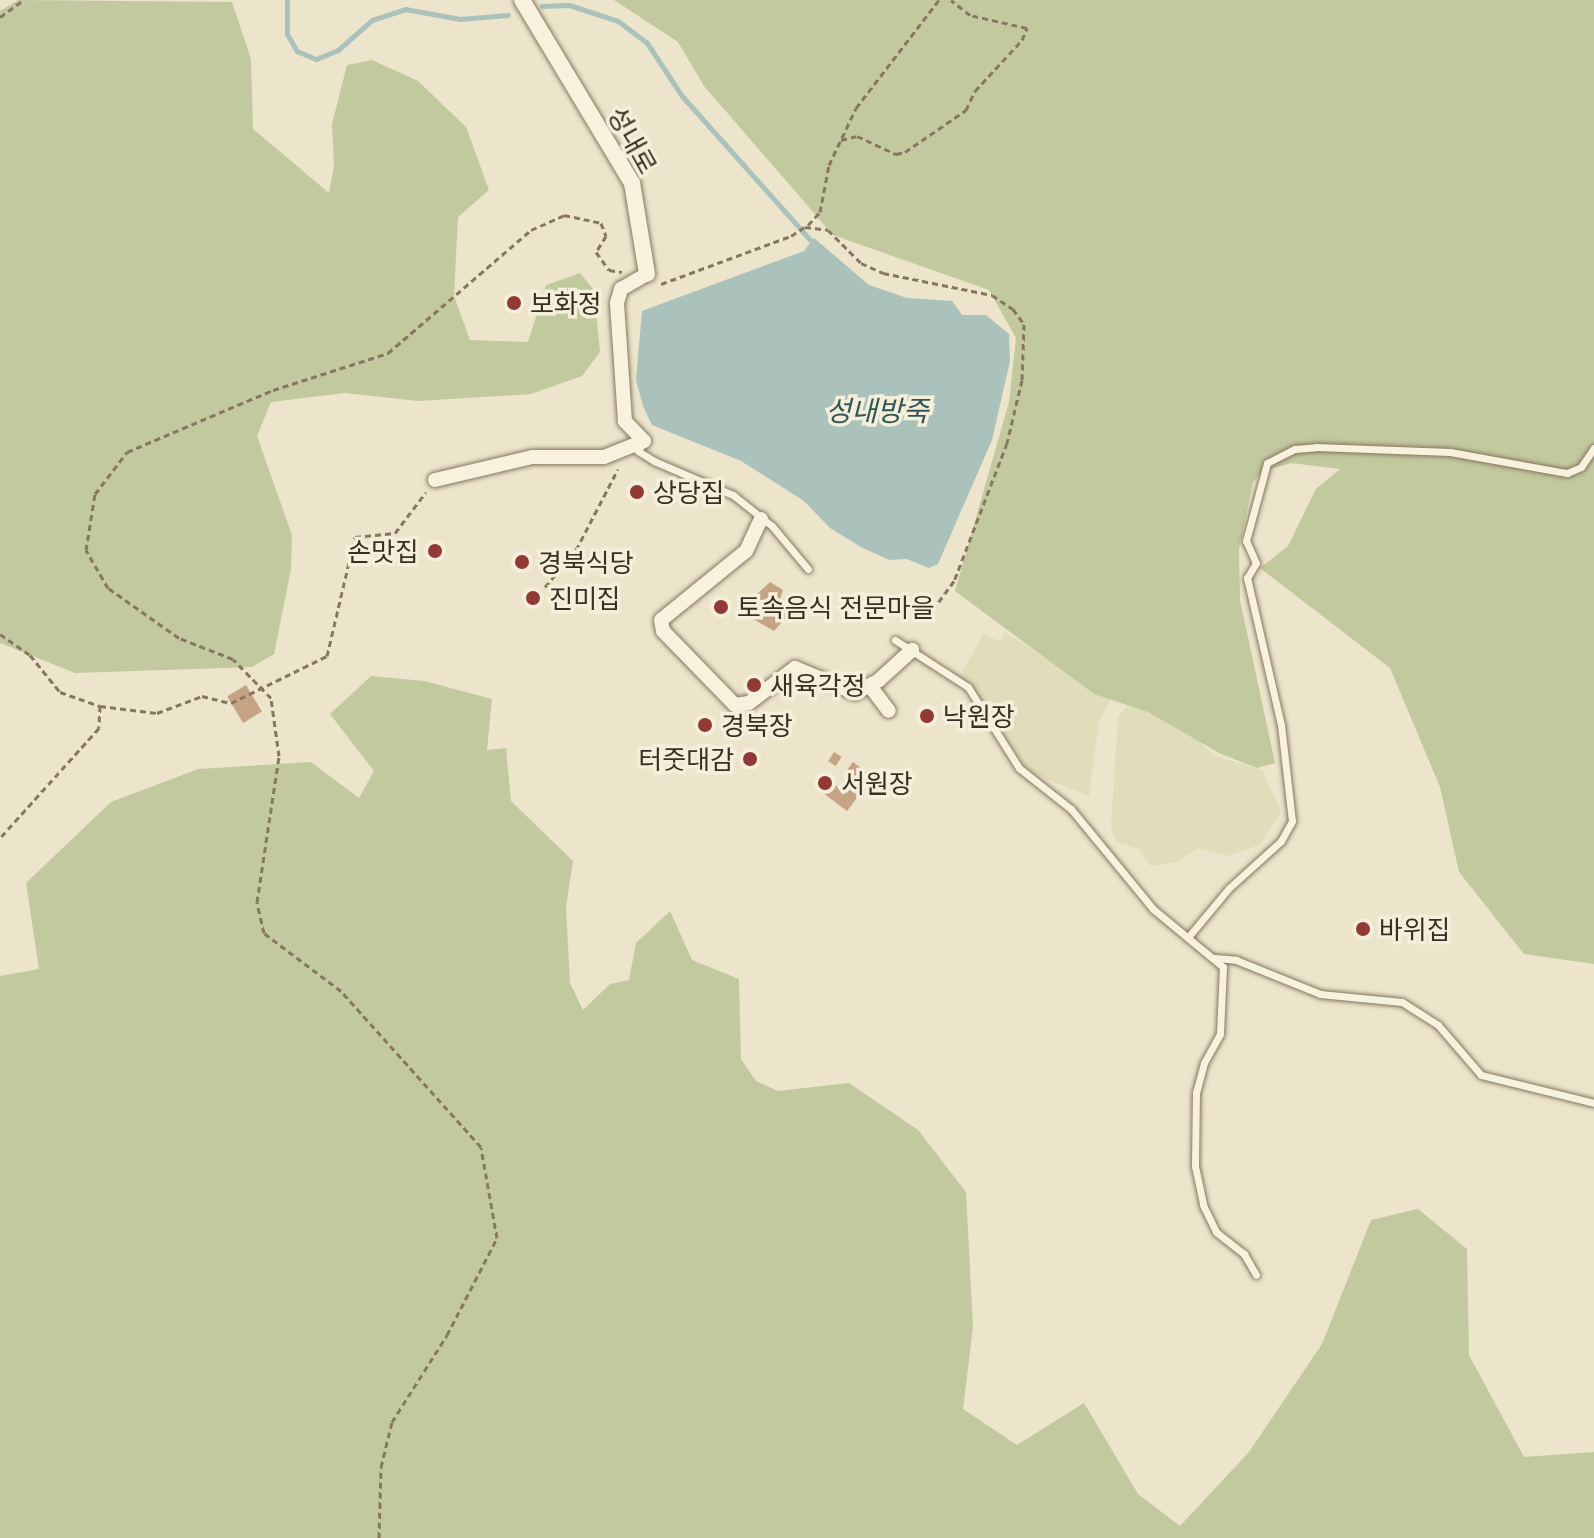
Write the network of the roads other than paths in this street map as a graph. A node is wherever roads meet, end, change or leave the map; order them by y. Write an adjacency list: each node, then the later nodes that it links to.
1 (522, 0): 2 (street, 성내로)
2 (652, 280): 3 (street)
3 (644, 441): 5 (street); 6 (lane)
4 (1594, 448): 12 (lane)
5 (435, 480)
6 (761, 519): 7 (lane); 10 (street)
7 (808, 569)
8 (895, 640): 9 (lane)
9 (912, 650): 10 (street); 12 (lane)
10 (870, 686): 11 (street)
11 (889, 711)
12 (1189, 936): 13 (lane)
13 (1215, 958): 14 (lane); 15 (lane)
14 (1594, 1103)
15 (1256, 1275)

